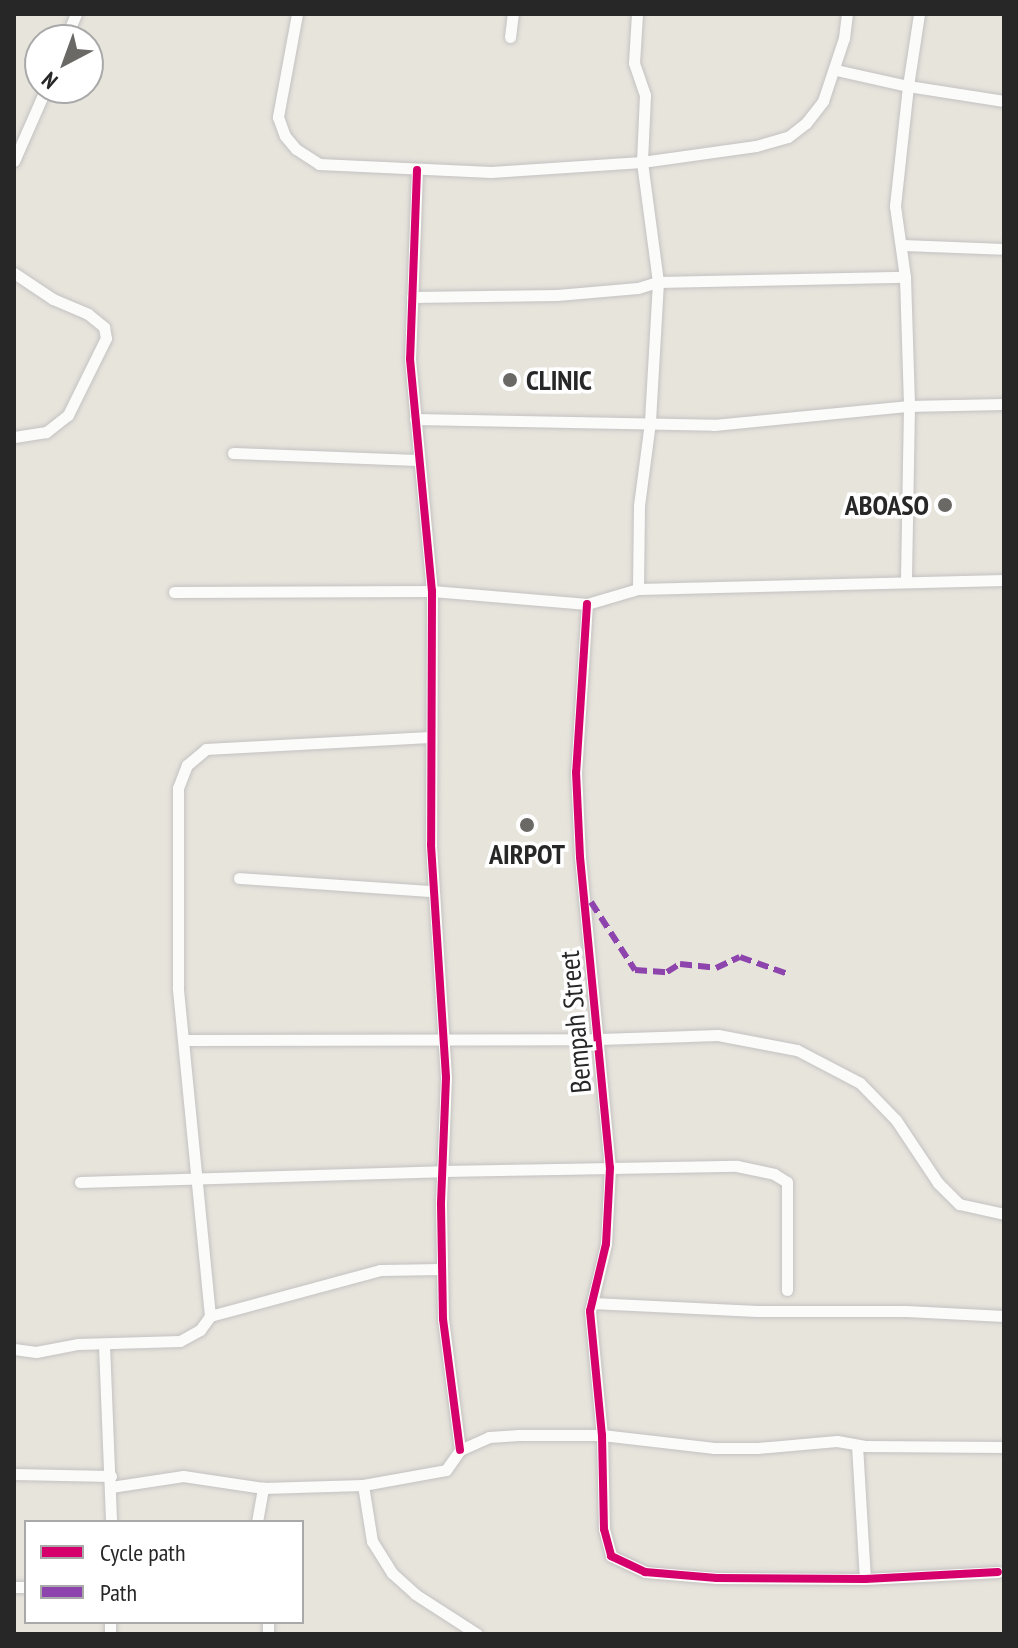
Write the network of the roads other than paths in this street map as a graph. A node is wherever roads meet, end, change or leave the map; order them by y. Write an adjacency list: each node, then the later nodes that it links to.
1 (297, 14): 13 (street)
2 (513, 14): 6 (street)
3 (637, 14): 12 (street)
4 (847, 14): 7 (street)
5 (919, 14): 8 (street)
6 (510, 37)
7 (836, 70): 8 (street); 12 (street)
8 (908, 86): 9 (street); 14 (street)
9 (1004, 101)
10 (39, 104): 11 (street)
11 (14, 161)
12 (642, 162): 13 (street); 18 (street)
13 (417, 170): 19 (street)
14 (902, 245): 15 (street); 17 (street)
15 (1004, 249)
16 (14, 273): 24 (street)
17 (905, 277): 18 (street); 21 (street)
18 (658, 282): 19 (street); 23 (street)
19 (412, 297): 22 (street)
20 (1004, 404): 21 (street)
21 (909, 406): 23 (street); 28 (street)
22 (415, 419): 23 (street); 27 (street)
23 (650, 422): 30 (street)
24 (17, 437): 25 (street)
25 (14, 449)
26 (233, 453): 27 (street)
27 (418, 460): 31 (street)
28 (906, 580): 29 (street); 30 (street)
29 (1004, 580)
30 (638, 589): 33 (street)
31 (432, 591): 32 (street); 33 (street); 34 (street)
32 (174, 592)
33 (587, 604): 38 (street, Bempah Street)
34 (429, 737): 36 (street); 39 (street)
35 (239, 878): 36 (street)
36 (432, 891): 37 (street)
37 (442, 1037): 38 (street); 39 (street); 41 (street)
38 (599, 1039): 40 (street, Bempah Street); 44 (street)
39 (184, 1040): 42 (street)
40 (610, 1168): 41 (street); 46 (street); 47 (street, Bempah Street)
41 (442, 1171): 42 (street); 45 (street)
42 (199, 1179): 43 (street); 48 (street)
43 (80, 1182)
44 (1004, 1214)
45 (442, 1269): 48 (street); 55 (street)
46 (787, 1290)
47 (592, 1303): 49 (street); 52 (street, Bempah Street)
48 (210, 1316): 50 (street)
49 (1004, 1316)
50 (104, 1345): 51 (street); 57 (street)
51 (14, 1349)
52 (602, 1435): 53 (street); 55 (street); 63 (street, Bempah Street)
53 (857, 1445): 54 (street); 63 (street)
54 (1004, 1447)
55 (460, 1450): 58 (street)
56 (14, 1474): 57 (street)
57 (111, 1482): 59 (street); 60 (street)
58 (363, 1485): 59 (street); 64 (street)
59 (263, 1488): 61 (street)
60 (111, 1520)
61 (257, 1520)
62 (998, 1572): 63 (street)
63 (865, 1579)
64 (477, 1634)

